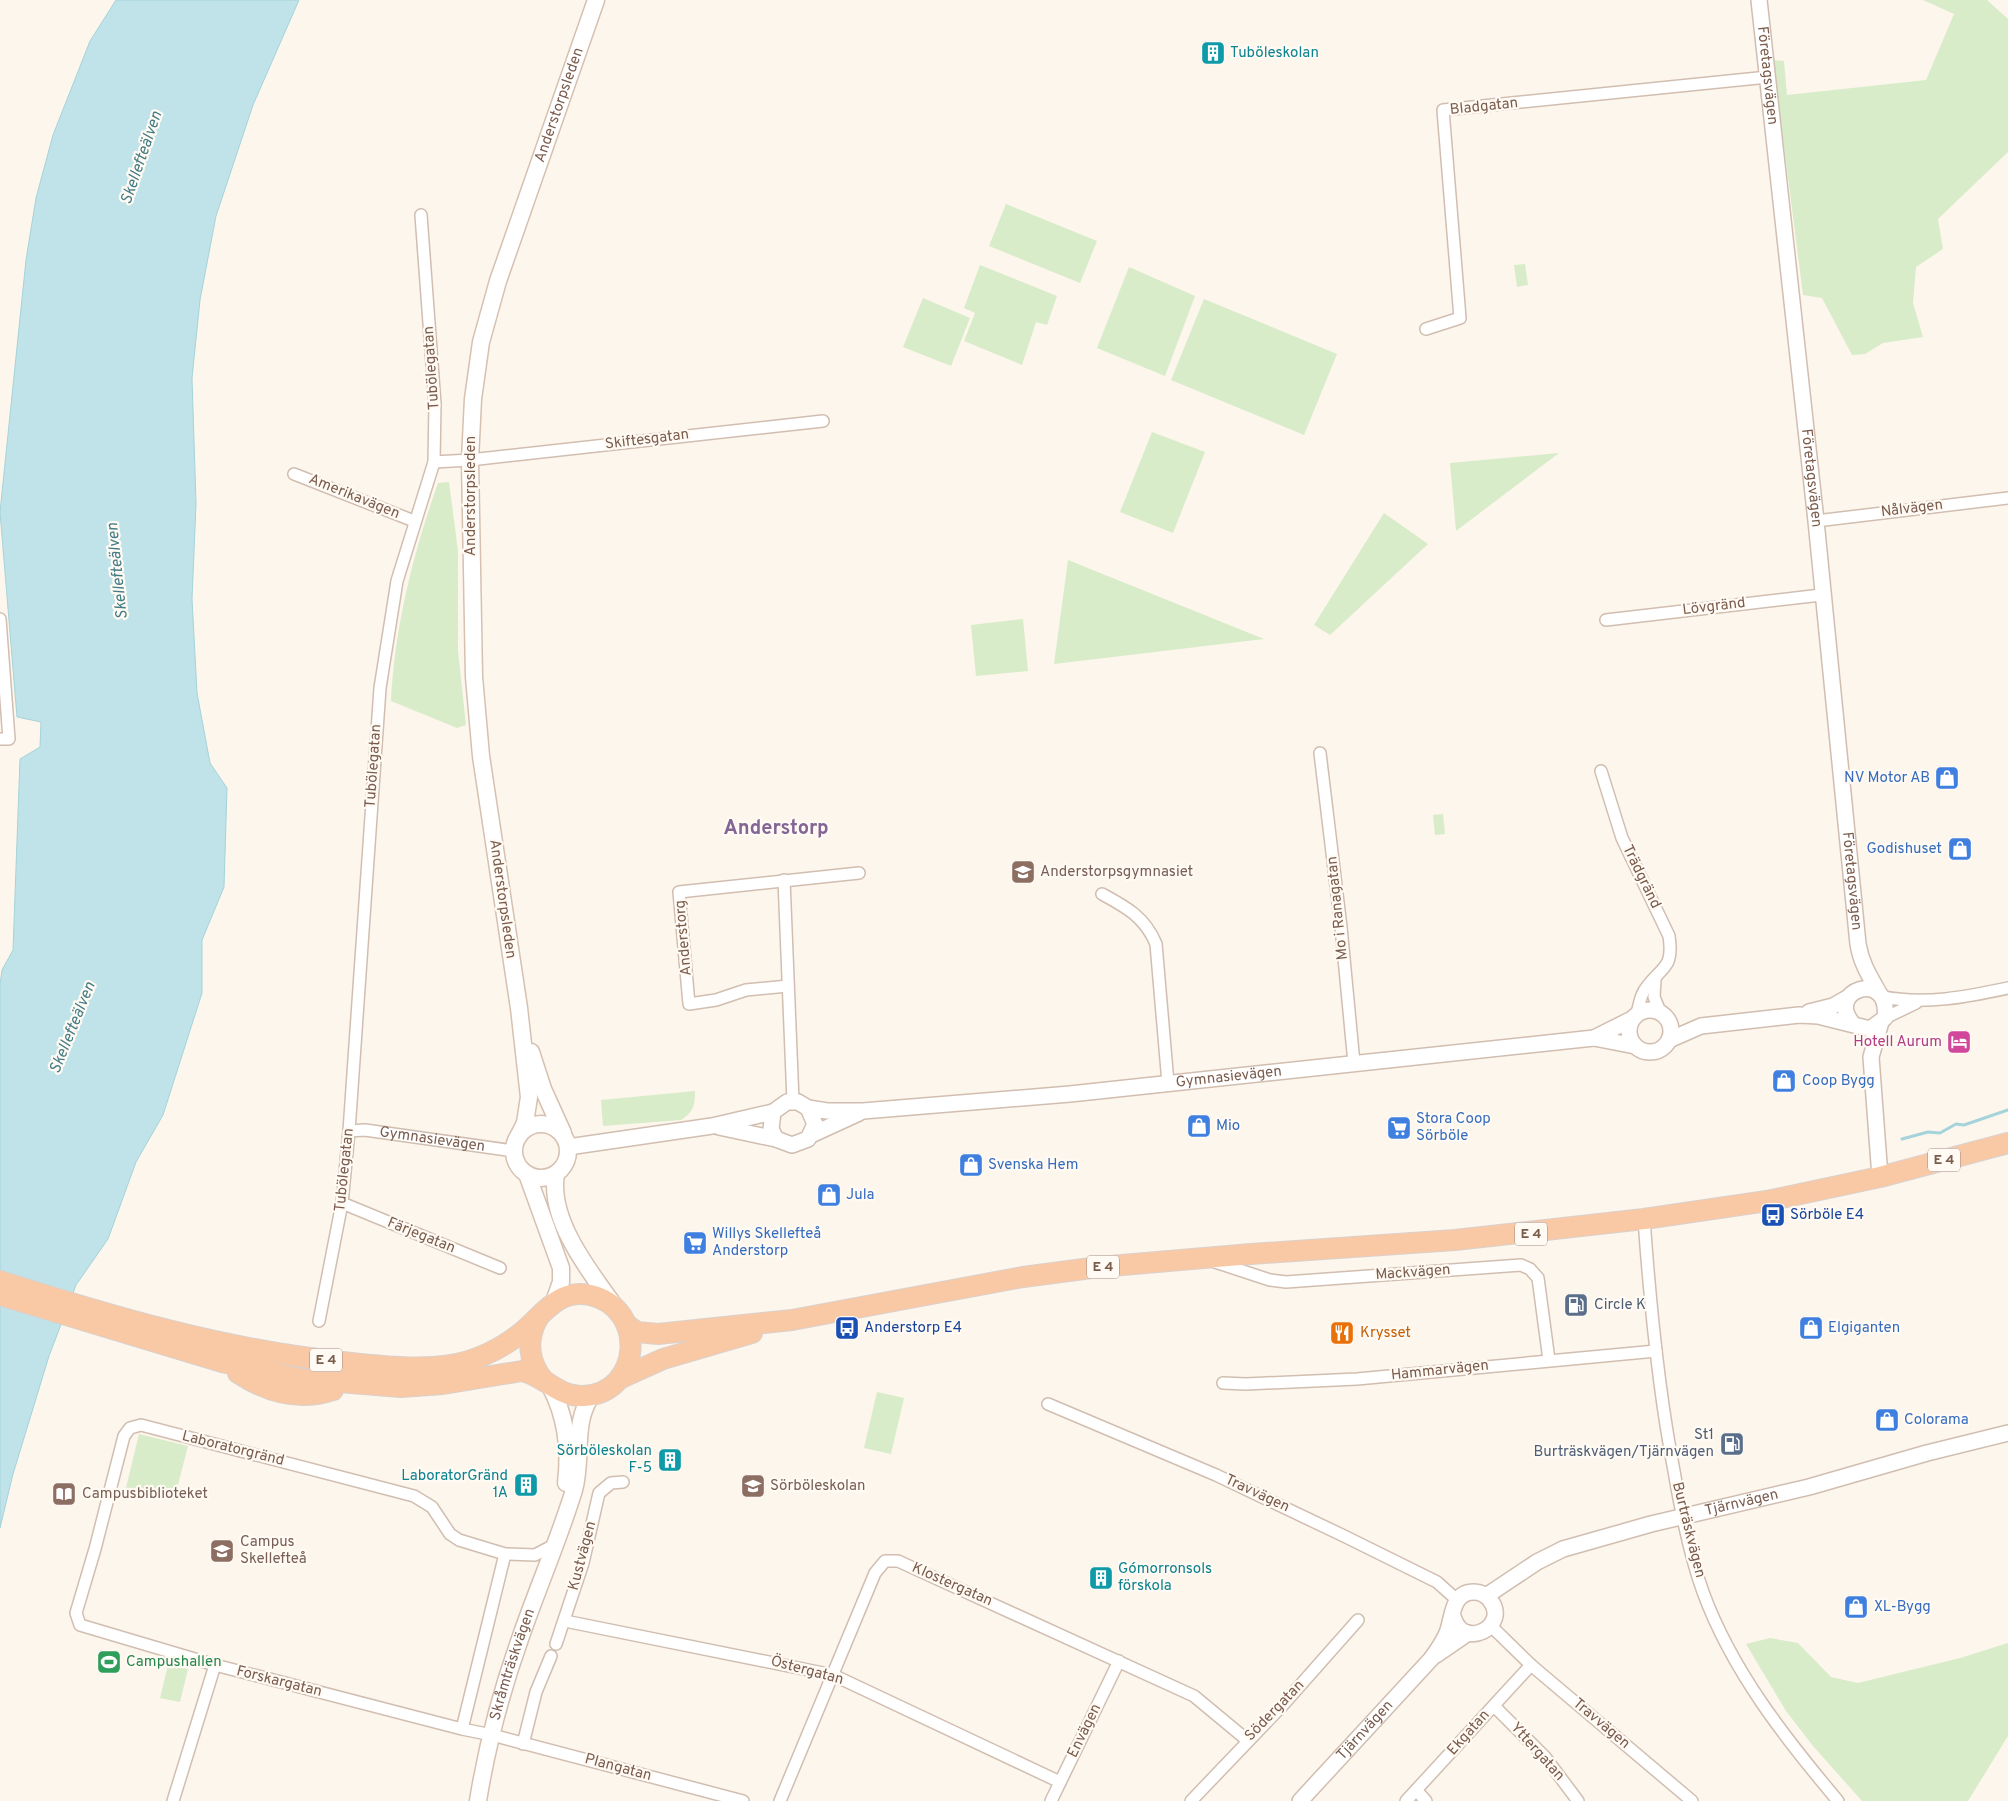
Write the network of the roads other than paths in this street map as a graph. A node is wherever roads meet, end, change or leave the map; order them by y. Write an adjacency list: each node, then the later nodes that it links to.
1 (596, 0): 7 (main road, Anderstorpsleden)
2 (1759, 0): 3 (street, Företagsvägen)
3 (1768, 77): 5 (street, Bladgatan); 12 (street, Företagsvägen)
4 (421, 215): 8 (street, Tubölegatan)
5 (1426, 328)
6 (823, 421): 7 (street, Skiftesgatan)
7 (470, 460): 8 (street, Skiftesgatan); 29 (main road, Anderstorpsleden)
8 (434, 462): 11 (street, Tubölegatan)
9 (294, 474): 11 (street, Amerikavägen)
10 (2008, 498): 12 (street, Nålvägen)
11 (414, 521): 47 (street, Tubölegatan)
12 (1816, 521): 13 (street, Företagsvägen)
13 (1822, 595): 15 (street, Lövgränd); 22 (street, Företagsvägen)
14 (0, 619): 16 (street)
15 (1606, 620)
16 (4, 739)
17 (1320, 753): 40 (street, Mo i Ranagatan)
18 (1601, 771): 23 (street, Trädgränd)
19 (859, 873): 20 (street, Anderstorg)
20 (784, 880): 24 (street); 24 (street, Anderstorg)
21 (1102, 894): 41 (street)
22 (1860, 956): 26 (street, Företagsvägen); 27 (street, Företagsvägen)
23 (1655, 980): 31 (street); 32 (street, Trädgränd)
24 (788, 986): 42 (street)
25 (2008, 988): 28 (street)
26 (1850, 995): 27 (street); 30 (street); 35 (street)
27 (1881, 995): 28 (street); 33 (street)
28 (1917, 1002): 33 (street)
29 (519, 1008): 51 (main road, Anderstorpsleden); 52 (main road, Anderstorpsleden)
30 (1799, 1015): 34 (street); 35 (street)
31 (1664, 1016): 32 (street); 34 (street); 37 (street)
32 (1635, 1017): 36 (street, Gymnasievägen); 38 (street)
33 (1883, 1020): 35 (street); 39 (street)
34 (1701, 1026): 37 (street)
35 (1856, 1026): 39 (street)
36 (1594, 1038): 38 (street, Gymnasievägen); 40 (street, Gymnasievägen)
37 (1669, 1040): 38 (street)
38 (1635, 1046)
39 (1871, 1057): 55 (street)
40 (1354, 1063): 41 (street, Gymnasievägen)
41 (1168, 1083): 45 (street, Gymnasievägen)
42 (793, 1101): 43 (street); 44 (street)
43 (808, 1108): 45 (street, Gymnasievägen); 48 (street)
44 (774, 1112): 46 (street); 49 (street)
45 (863, 1112): 48 (street, Gymnasievägen)
46 (712, 1126): 49 (street); 52 (street)
47 (349, 1131): 51 (street, Gymnasievägen); 56 (street, Tubölegatan)
48 (811, 1135): 49 (street)
49 (776, 1139)
50 (2008, 1143): 55 (highway, E 4)
51 (516, 1144): 52 (main road); 53 (main road)
52 (567, 1144): 54 (main road)
53 (527, 1174): 54 (main road); 62 (main road)
54 (556, 1174): 64 (main road)
55 (1880, 1177): 57 (highway, E 4)
56 (342, 1203): 59 (street, Färjegatan); 66 (street, Tubölegatan)
57 (1644, 1219): 58 (highway, E 4); 67 (street, Burträskvägen)
58 (1203, 1259): 65 (highway, E 4); 68 (street, Mackvägen)
59 (500, 1268)
60 (0, 1281): 63 (highway, E 4)
61 (0, 1295): 63 (highway, E 4)
62 (550, 1304): 63 (highway, E 4); 64 (highway); 71 (highway)
63 (90, 1316): 71 (highway, E 4)
64 (623, 1318): 65 (highway, E 4); 69 (highway)
65 (792, 1320): 69 (highway, E 4)
66 (319, 1321)
67 (1656, 1351): 68 (street, Hammarvägen); 76 (street, Burträskvägen)
68 (1549, 1360): 70 (street, Hammarvägen)
69 (619, 1379): 72 (highway)
70 (1223, 1383)
71 (548, 1385): 72 (highway); 77 (main road, Skråmträskvägen)
72 (592, 1395): 77 (main road, Skråmträskvägen)
73 (1048, 1404): 80 (street, Travvägen)
74 (2008, 1433): 76 (street, Tjärnvägen)
75 (623, 1482): 84 (street, Kustvägen)
76 (1682, 1517): 79 (street, Tjärnvägen); 112 (street, Burträskvägen)
77 (556, 1538): 78 (street, Laboratorgränd); 96 (main road, Skråmträskvägen)
78 (506, 1554): 81 (street, Laboratorgränd); 95 (street)
79 (1486, 1596): 80 (street); 85 (street)
80 (1457, 1600): 82 (street)
81 (76, 1613): 91 (street, Forskargatan)
82 (1453, 1616): 86 (street); 89 (street, Tjärnvägen)
83 (1358, 1620): 97 (street, Södergatan)
84 (565, 1621): 87 (street, Kustvägen); 93 (street, Östergatan)
85 (1491, 1626): 86 (street); 92 (street, Travvägen)
86 (1468, 1633): 89 (street, Tjärnvägen)
87 (556, 1644)
88 (551, 1656): 98 (street)
89 (1431, 1659): 107 (street, Tjärnvägen)
90 (1119, 1661): 93 (street, Klostergatan); 97 (street, Klostergatan); 99 (street, Envägen)
91 (214, 1665): 95 (street, Forskargatan); 101 (street)
92 (1531, 1665): 94 (street, Ekgatan); 111 (street, Travvägen)
93 (833, 1674): 99 (street, Östergatan); 104 (street, Klostergatan)
94 (1494, 1706): 100 (street, Ekgatan); 110 (street, Yttergatan)
95 (462, 1729): 96 (street, Forskargatan)
96 (492, 1735): 98 (street, Plangatan); 102 (main road, Skråmträskvägen)
97 (1247, 1740): 106 (street, Södergatan)
98 (523, 1744): 103 (street, Plangatan)
99 (1060, 1782): 105 (street, Envägen)
100 (1416, 1790): 108 (street, Ekgatan); 109 (street)
101 (176, 1800)
102 (478, 1801)
103 (743, 1801)
104 (780, 1801)
105 (1051, 1801)
106 (1191, 1801)
107 (1300, 1801)
108 (1406, 1801)
109 (1426, 1801)
110 (1578, 1801)
111 (1692, 1801)
112 (1838, 1801)

